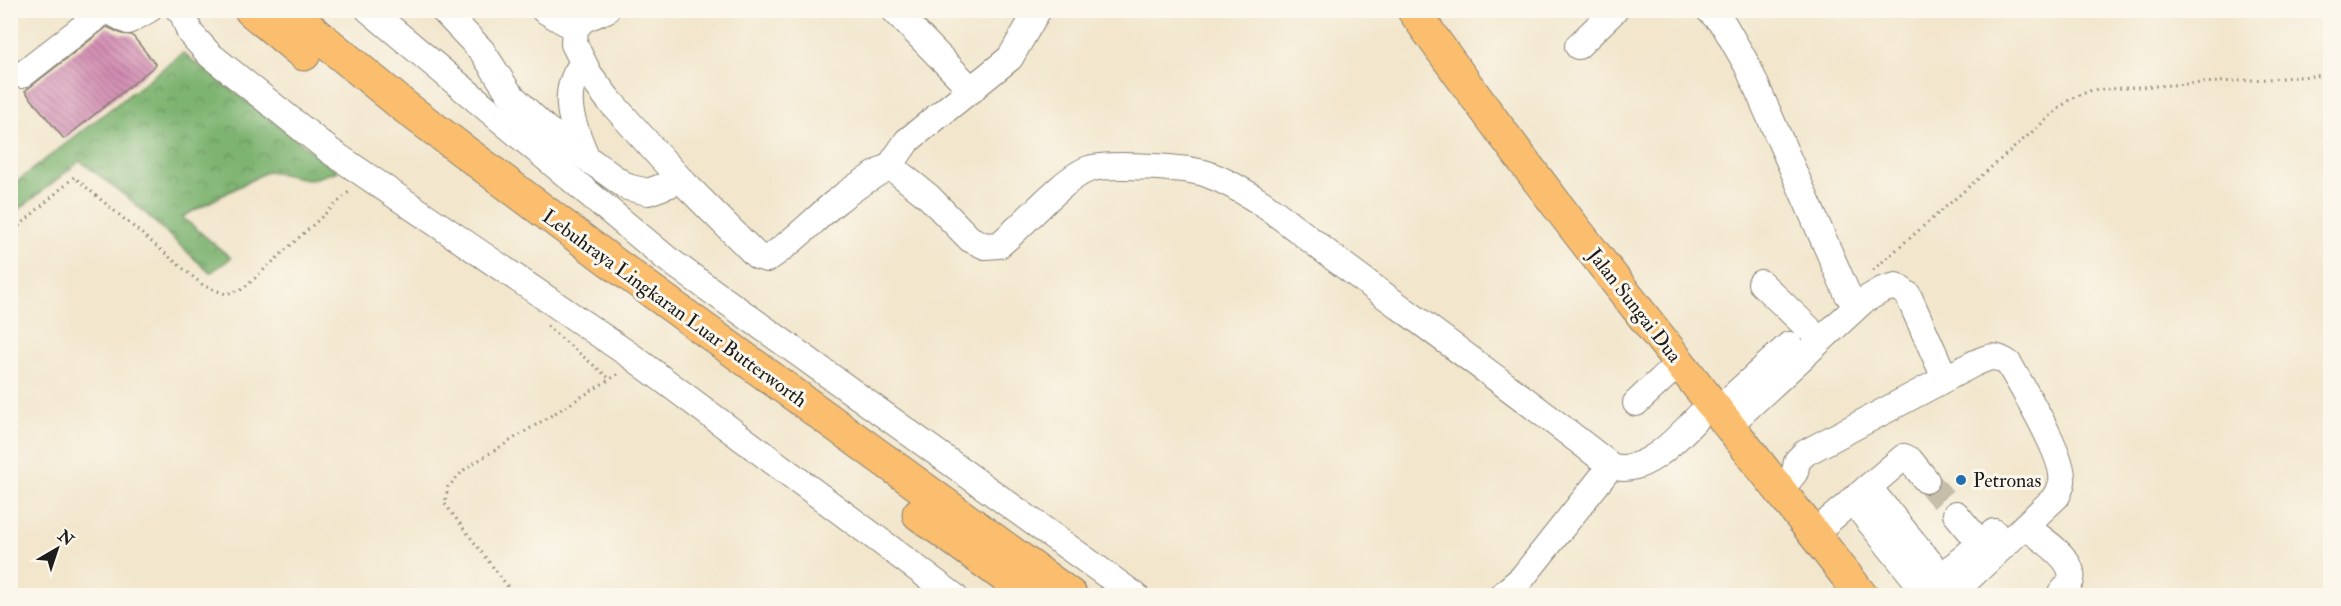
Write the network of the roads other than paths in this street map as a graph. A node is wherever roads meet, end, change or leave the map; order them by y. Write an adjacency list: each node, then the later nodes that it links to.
1 (148, 10): 17 (street)
2 (251, 10): 19 (highway, Lebuhraya Lingkaran Luar Butterworth)
3 (287, 10): 19 (highway, Lebuhraya Lingkaran Luar Butterworth)
4 (369, 10): 41 (street)
5 (443, 10): 20 (street)
6 (544, 10): 14 (street)
7 (606, 10): 14 (street)
8 (894, 10): 18 (street)
9 (1038, 10): 18 (street)
10 (1413, 10): 26 (main road, Jalan Sungai Dua)
11 (1615, 10): 15 (street)
12 (1709, 10): 24 (street)
13 (182, 12): 38 (street)
14 (575, 28): 16 (street)
15 (1578, 46)
16 (583, 63): 20 (street); 22 (street)
17 (22, 75)
18 (972, 90): 21 (street)
19 (400, 117): 39 (highway, Lebuhraya Lingkaran Luar Butterworth); 40 (highway, Lebuhraya Lingkaran Luar Butterworth)
20 (586, 156): 22 (street)
21 (890, 166): 22 (street); 30 (street)
22 (681, 180)
23 (1761, 283): 25 (street)
24 (1852, 299): 25 (street); 27 (street); 29 (street)
25 (1808, 328): 29 (street)
26 (1679, 363): 28 (street); 29 (main road, Jalan Sungai Dua)
27 (1945, 378): 32 (street); 35 (street)
28 (1636, 403)
29 (1720, 412): 30 (street); 32 (main road, Jalan Sungai Dua)
30 (1611, 466): 42 (street)
31 (1926, 480): 33 (street)
32 (1781, 490): 36 (main road, Jalan Sungai Dua)
33 (1860, 493): 36 (street); 37 (street)
34 (1956, 514): 37 (street)
35 (2026, 526): 37 (street); 44 (street)
36 (1814, 533): 43 (main road, Jalan Sungai Dua)
37 (1941, 591)
38 (954, 596)
39 (1032, 596)
40 (1071, 596)
41 (1136, 596)
42 (1500, 596)
43 (1862, 596)
44 (2059, 596)

